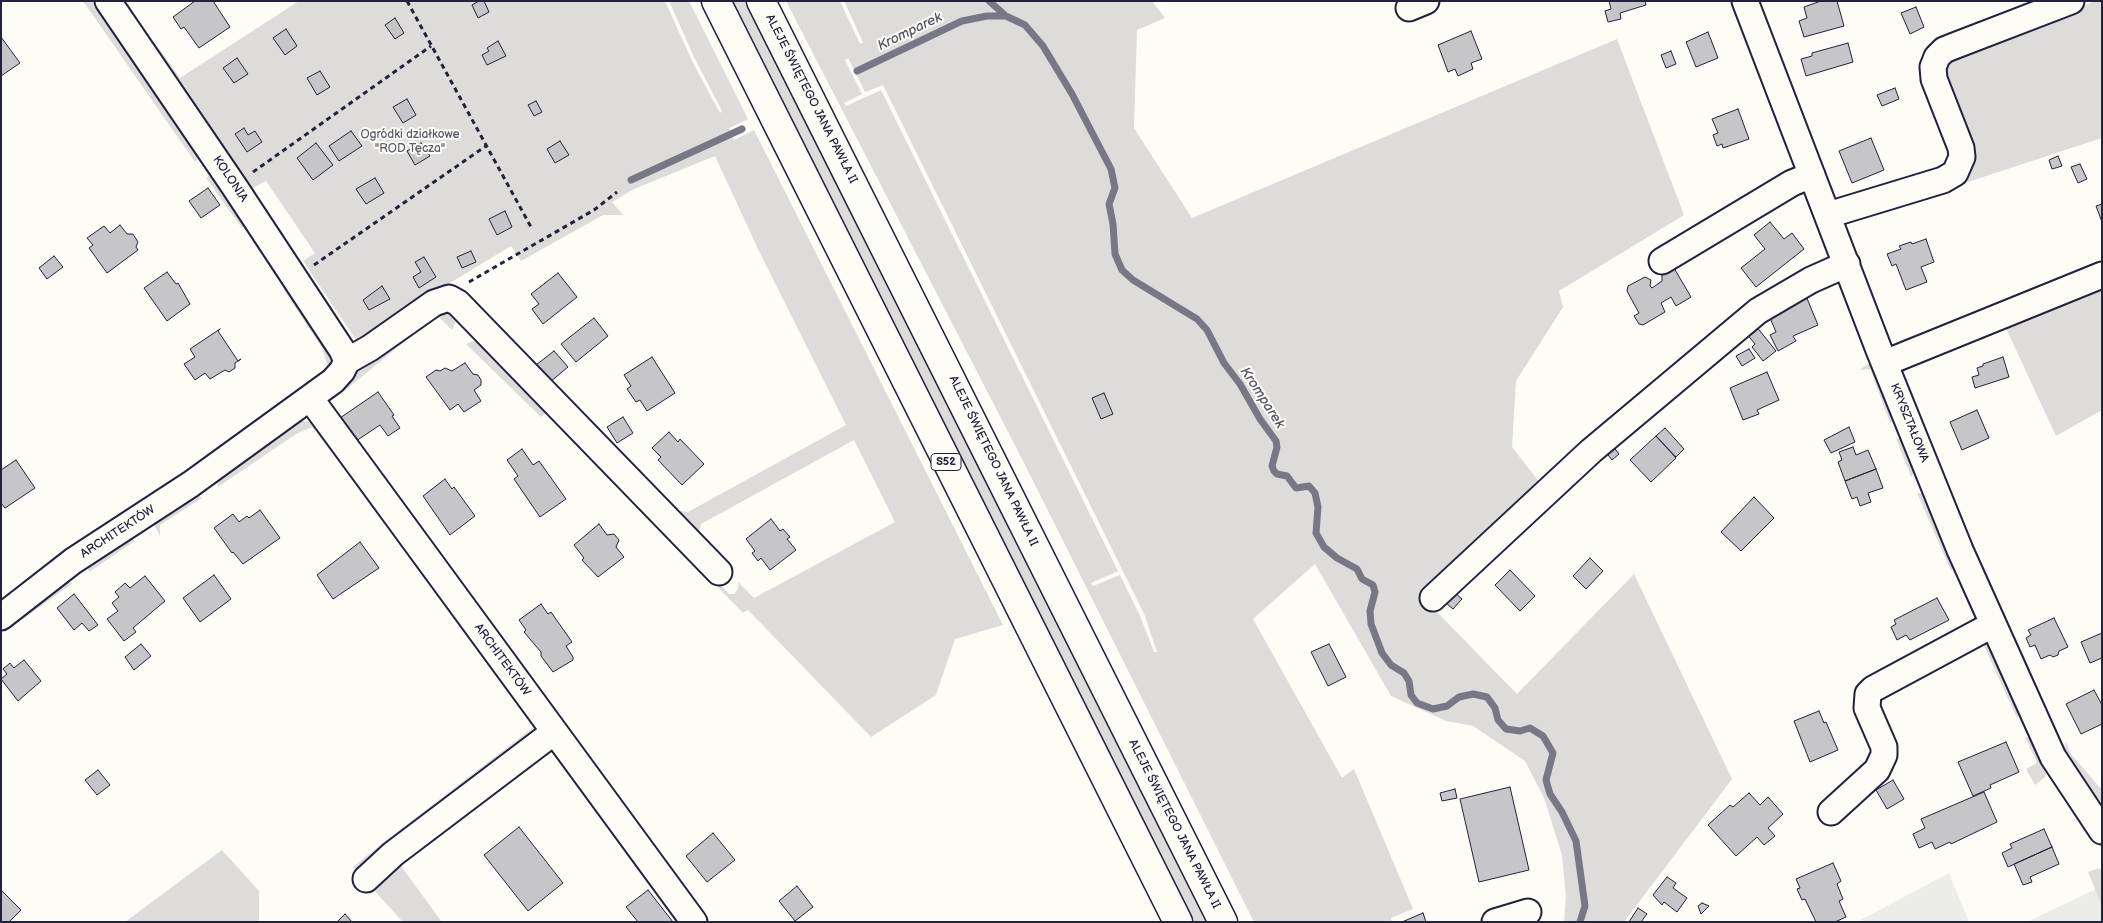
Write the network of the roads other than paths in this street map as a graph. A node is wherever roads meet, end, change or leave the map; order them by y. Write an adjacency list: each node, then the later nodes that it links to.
1 (108, 1): 11 (street, KOLONIA)
2 (716, 1): 24 (highway, S52)
3 (762, 1): 25 (highway, ALEJE ŚWIĘTEGO JANA PAWŁA II)
4 (1745, 1): 6 (street, KRYSZTAŁOWA)
5 (2071, 1): 7 (street)
6 (1812, 175): 7 (street, KRYSZTAŁOWA); 8 (street)
7 (1828, 215): 9 (street, KRYSZTAŁOWA)
8 (1662, 261)
9 (1847, 264): 12 (street, KRYSZTAŁOWA); 15 (street)
10 (2102, 275): 12 (street)
11 (347, 360): 13 (street, ARCHITEKTÓW); 14 (street, ARCHITEKTÓW)
12 (1885, 363): 17 (street, KRYSZTAŁOWA)
13 (310, 398): 16 (street, ARCHITEKTÓW); 18 (street, ARCHITEKTÓW)
14 (719, 572)
15 (1433, 598)
16 (1, 617)
17 (1992, 626): 19 (street); 20 (street, KRYSZTAŁOWA)
18 (554, 732): 21 (street); 23 (street, ARCHITEKTÓW)
19 (1831, 812)
20 (2102, 831)
21 (366, 879)
22 (1528, 912): 26 (street)
23 (694, 922)
24 (1178, 922)
25 (1223, 922)
26 (1495, 922)

